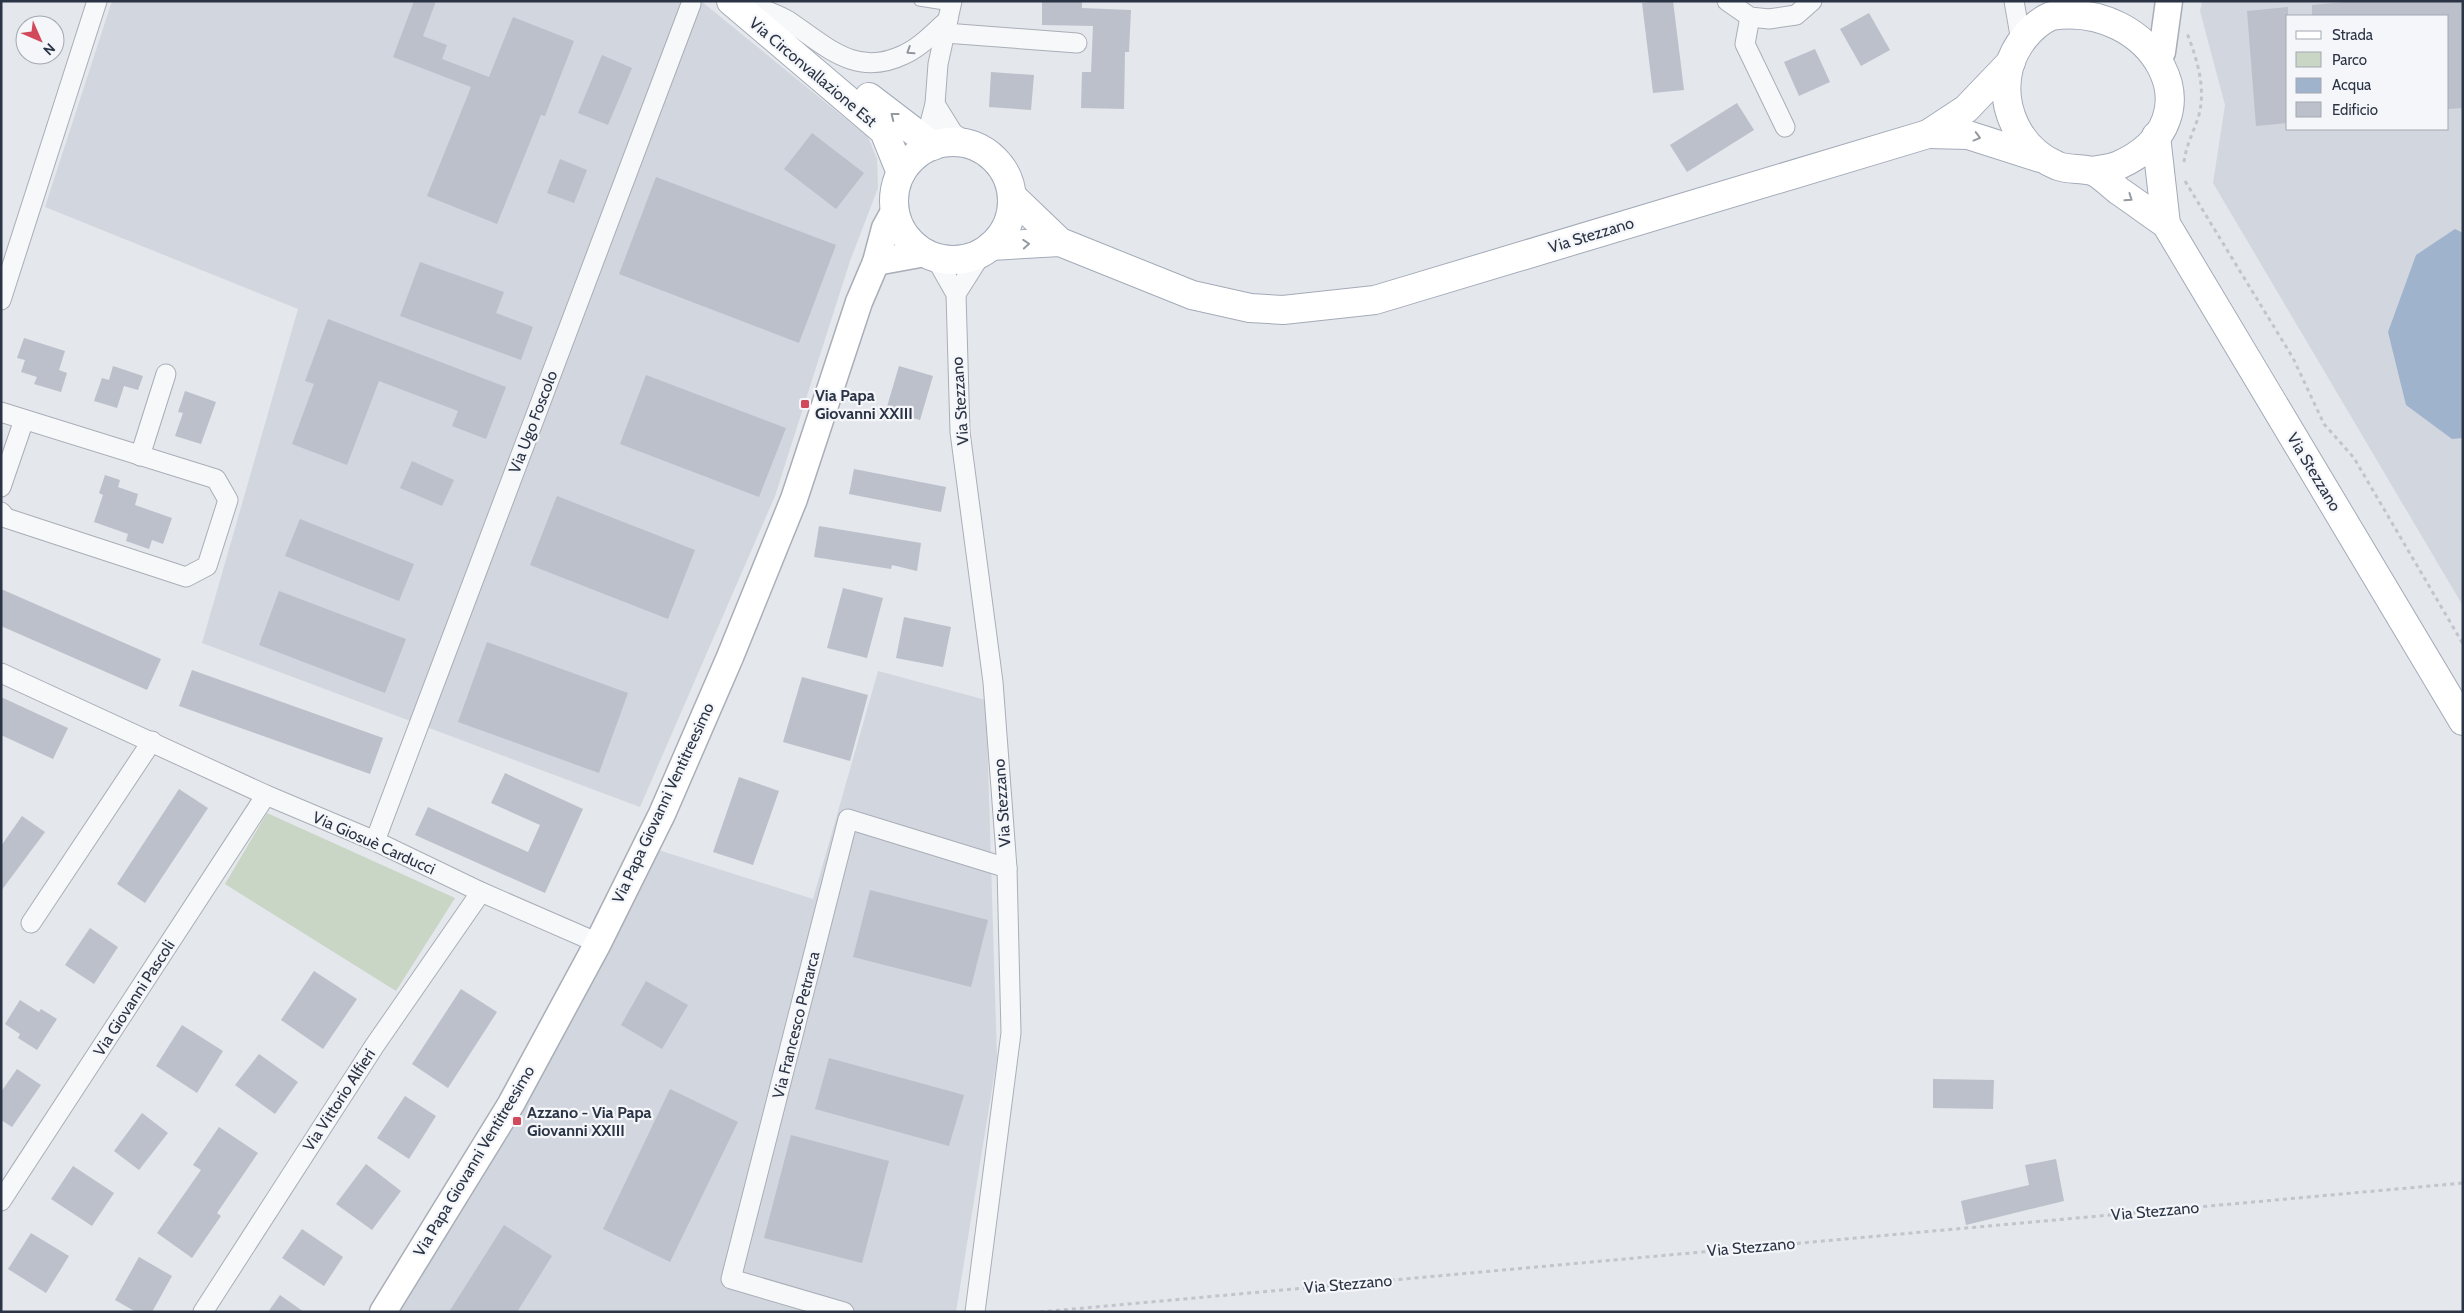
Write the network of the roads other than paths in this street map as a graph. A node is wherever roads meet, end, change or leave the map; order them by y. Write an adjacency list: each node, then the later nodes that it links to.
1 (97, 1): 33 (street)
2 (731, 1): 24 (main road, Via Circonvallazione Est)
3 (740, 1): 11 (street, one-way to 3); 21 (main road, Via Circonvallazione Est, one-way to 3)
4 (918, 1): 11 (lane)
5 (1727, 1): 12 (street)
6 (1812, 1): 12 (street)
7 (2014, 1): 14 (street)
8 (2169, 1): 15 (street)
9 (691, 4): 44 (street, Via Ugo Foscolo)
10 (2090, 4): 14 (main road); 15 (main road)
11 (949, 15): 13 (street); 16 (street)
12 (1750, 17): 17 (street)
13 (1077, 43)
14 (2016, 51): 18 (main road, Via Stezzano); 22 (main road, Via Stezzano)
15 (2162, 52): 19 (main road, Via Stezzano)
16 (936, 104): 20 (street); 21 (street)
17 (1785, 127)
18 (1928, 134): 22 (main road, Via Stezzano, one-way to 22); 28 (main road, Via Stezzano)
19 (2156, 136): 23 (main road); 27 (main road, Via Stezzano)
20 (970, 144): 21 (main road); 25 (main road)
21 (936, 145): 24 (main road)
22 (2044, 158): 23 (main road, Via Stezzano)
23 (2093, 171): 27 (main road, Via Stezzano, one-way to 27)
24 (901, 174): 26 (main road)
25 (1012, 196): 28 (main road); 29 (main road)
26 (895, 210): 30 (main road); 31 (street, Via Papa Giovanni Ventitreesimo)
27 (2166, 224): 41 (main road, Via Stezzano)
28 (1060, 242): 29 (main road, one-way to 28)
29 (986, 250): 30 (main road); 32 (street)
30 (930, 255): 31 (street); 32 (street, Via Stezzano)
31 (876, 262): 48 (street, Via Papa Giovanni Ventitreesimo)
32 (956, 294): 45 (street, Via Stezzano)
33 (1, 300)
34 (166, 374): 37 (street)
35 (1, 412): 36 (street)
36 (24, 420): 37 (street); 38 (street)
37 (140, 456): 39 (street)
38 (1, 487)
39 (1, 512)
40 (1, 673): 42 (street, Via Giosuè Carducci)
41 (2463, 721)
42 (152, 741): 43 (street, Via Giosuè Carducci); 47 (street)
43 (266, 795): 44 (street, Via Giosuè Carducci); 49 (street, Via Giovanni Pascoli)
44 (375, 841): 46 (street, Via Giosuè Carducci)
45 (1007, 868): 52 (street, Via Francesco Petrarca); 53 (street, Via Stezzano)
46 (481, 892): 48 (street, Via Giosuè Carducci); 50 (street, Via Vittorio Alfieri)
47 (31, 922)
48 (598, 943): 51 (street, Via Papa Giovanni Ventitreesimo)
49 (1, 1201)
50 (203, 1312)
51 (383, 1312)
52 (844, 1312)
53 (975, 1312)

